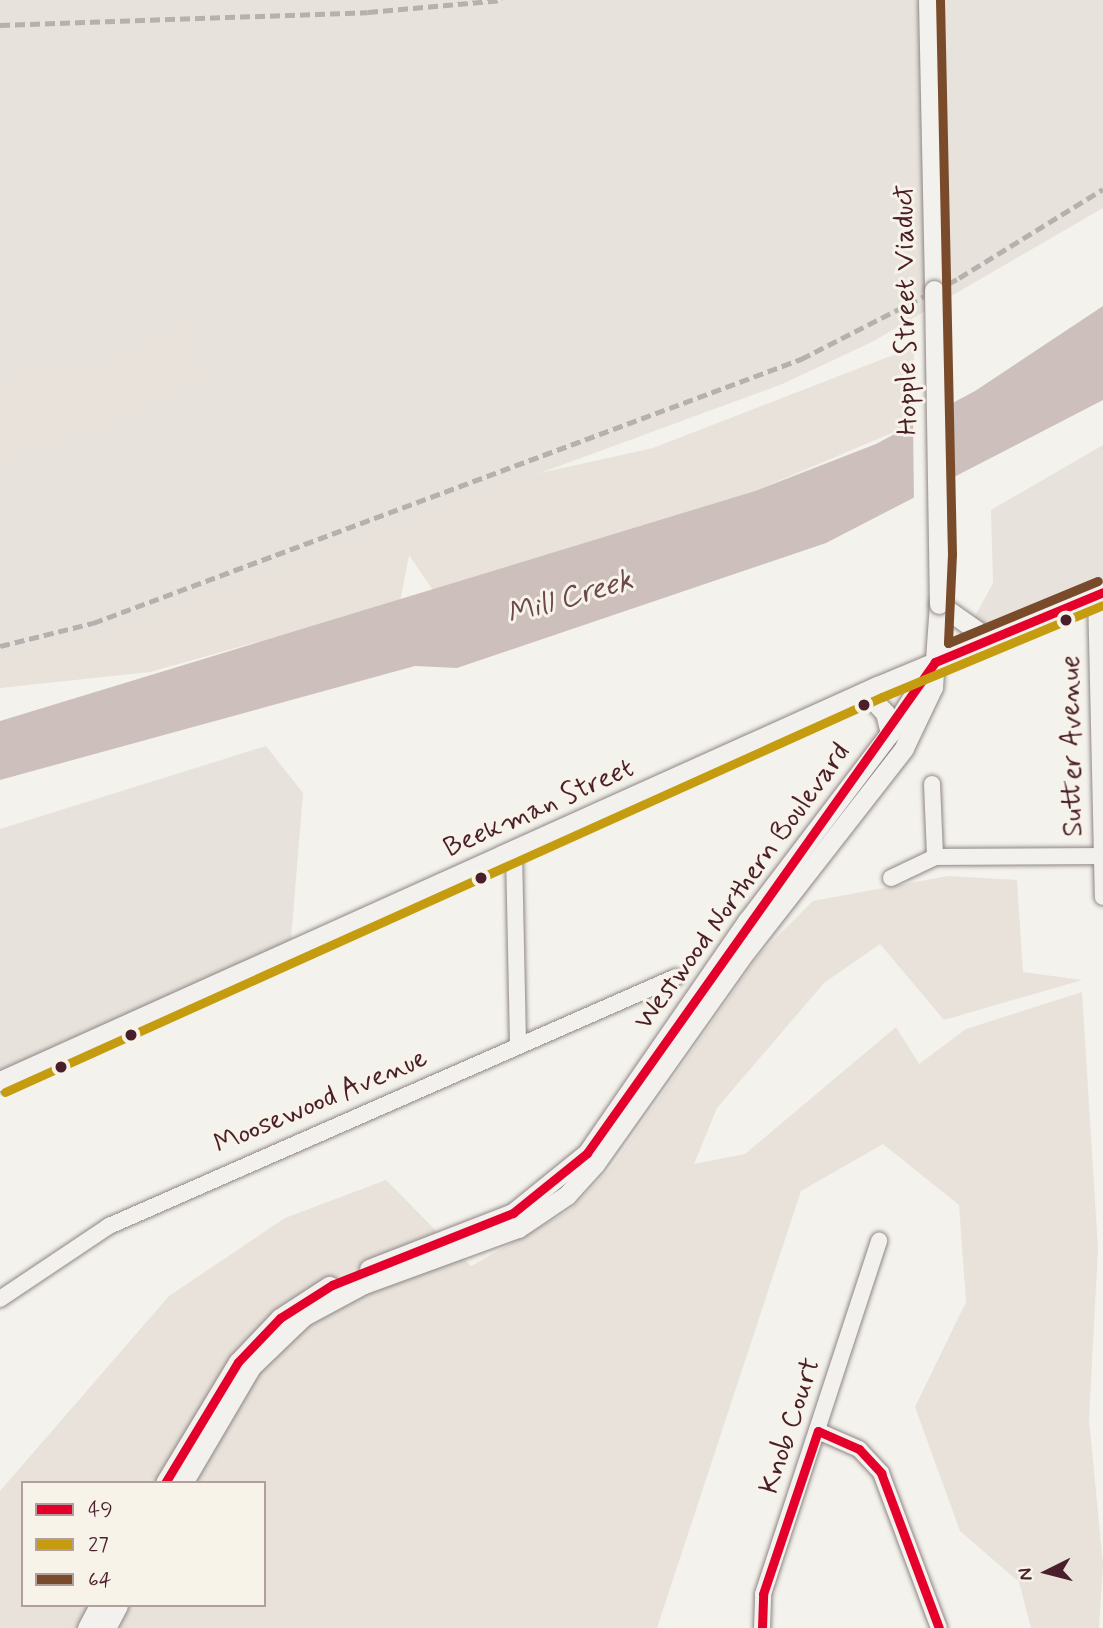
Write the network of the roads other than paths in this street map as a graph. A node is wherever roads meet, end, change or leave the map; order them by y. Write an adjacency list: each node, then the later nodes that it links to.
1 (928, 0): 3 (main road, Hopple Street Viaduct, bridge)
2 (1100, 593): 4 (main road, Beekman Street); 10 (street, Sutter Avenue)
3 (943, 612): 4 (main road); 5 (main road, Hopple Street Viaduct)
4 (989, 639): 5 (main road, Beekman Street)
5 (935, 662): 6 (main road, Beekman Street); 7 (main road, Westwood Northern Boulevard); 21 (main road, Westwood Northern Boulevard)
6 (865, 692): 7 (main road); 9 (main road, Beekman Street)
7 (890, 733): 20 (main road, Westwood Northern Boulevard)
8 (932, 784): 11 (street)
9 (514, 852): 15 (street); 16 (main road, Beekman Street)
10 (1102, 856): 11 (street); 13 (street, Sutter Avenue)
11 (935, 857): 12 (street)
12 (891, 878)
13 (1103, 897)
14 (676, 977): 15 (street, Moosewood Avenue)
15 (518, 1046): 18 (street, Moosewood Avenue)
16 (0, 1081)
17 (878, 1241): 19 (street, Knob Court)
18 (0, 1299)
19 (818, 1431): 26 (street, Knob Court); 27 (street)
20 (166, 1481)
21 (184, 1481)
22 (98, 1607): 24 (main road)
23 (117, 1607): 25 (main road)
24 (87, 1628)
25 (106, 1628)
26 (762, 1628)
27 (939, 1628)

